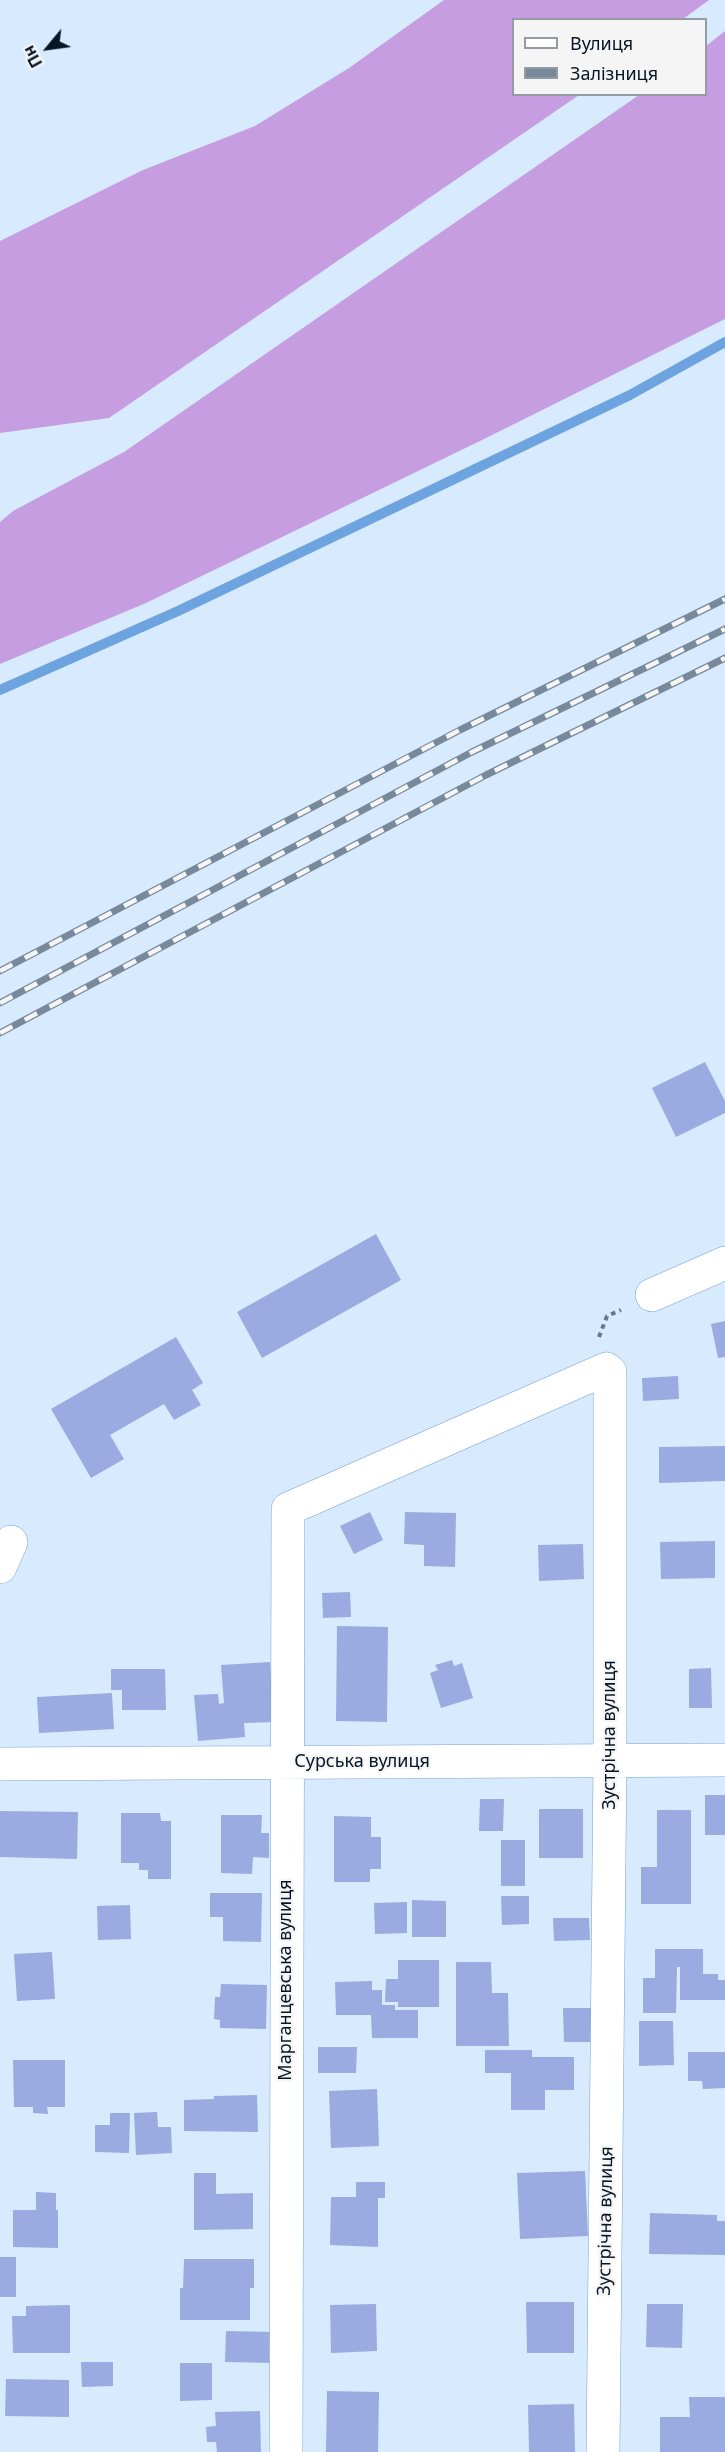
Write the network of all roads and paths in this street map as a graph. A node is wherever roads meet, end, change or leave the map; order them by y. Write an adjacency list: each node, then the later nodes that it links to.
1 (725, 1263): 2 (street)
2 (652, 1295): 3 (path)
3 (581, 1379): 4 (street, Зустрічна вулиця); 6 (street, Зустрічна вулиця)
4 (288, 1509): 7 (street, Марганцевська вулиця)
5 (725, 1760): 6 (street, Сурська вулиця)
6 (610, 1761): 7 (street, Сурська вулиця); 10 (street, Зустрічна вулиця)
7 (286, 1762): 8 (street, Сурська вулиця); 9 (street, Марганцевська вулиця)
8 (0, 1764)
9 (286, 2452)
10 (603, 2452)

